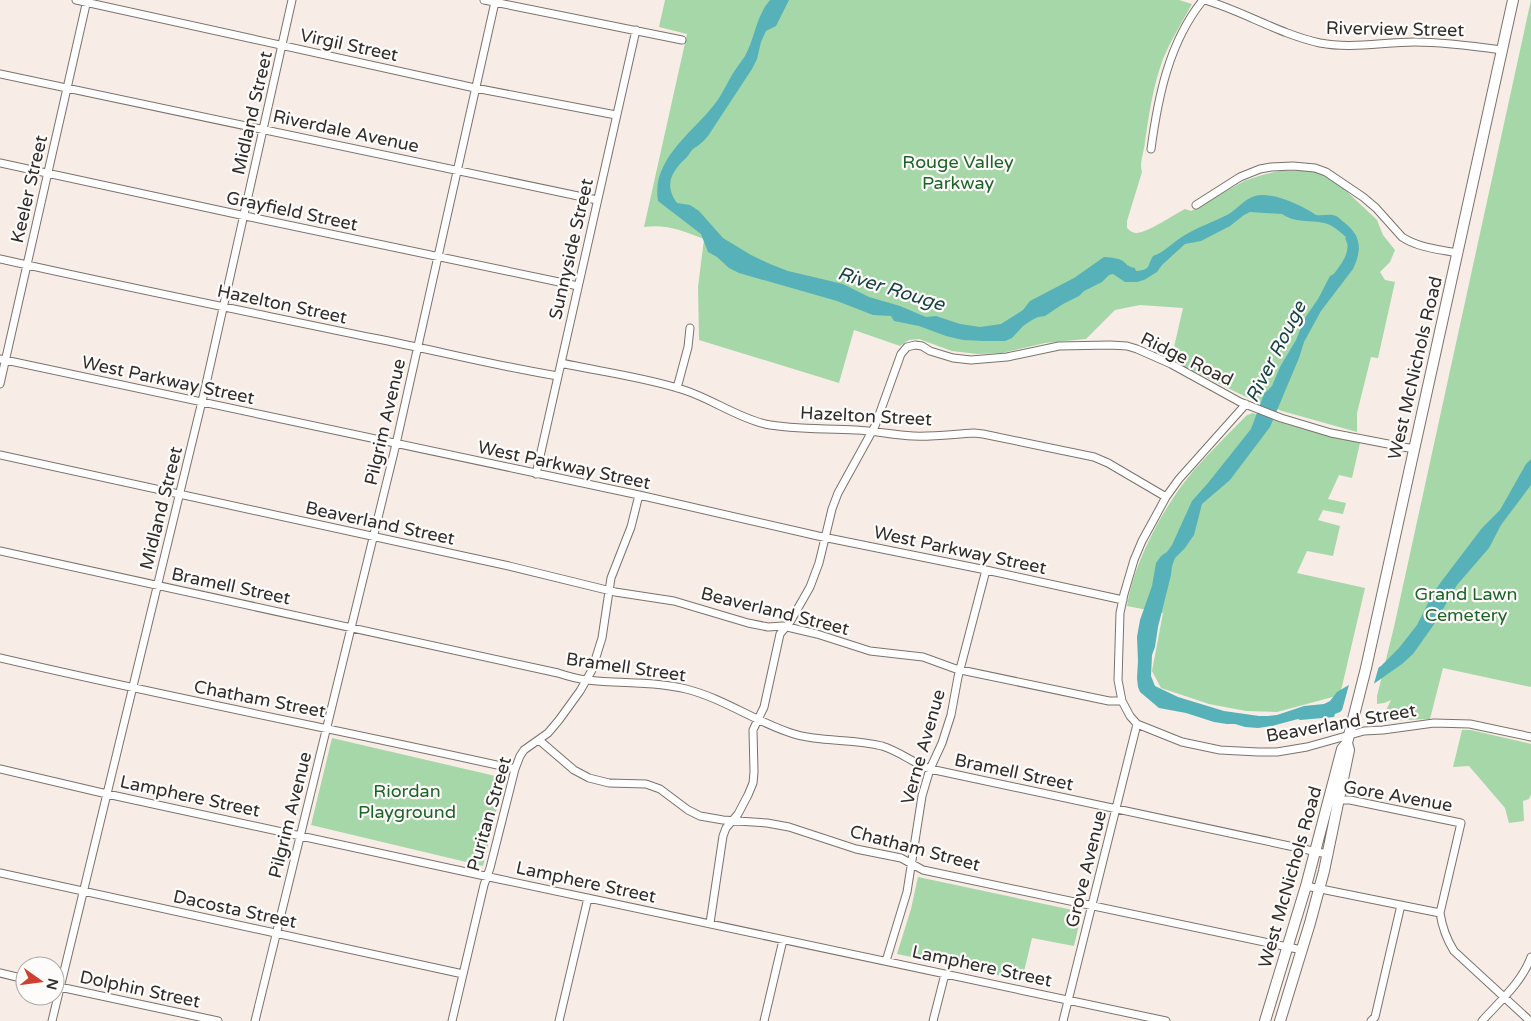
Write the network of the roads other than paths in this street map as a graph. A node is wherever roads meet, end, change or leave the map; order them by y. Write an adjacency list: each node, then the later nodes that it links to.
1 (76, 0): 6 (street, Virgil Street)
2 (292, 0): 10 (street, Midland Street)
3 (484, 0): 7 (street)
4 (1204, 0): 11 (street, Riverview Street); 17 (street)
5 (1513, 0): 11 (main road, West McNichols Road)
6 (87, 1): 10 (street, Virgil Street); 13 (street, Keeler Street)
7 (495, 2): 8 (street); 14 (street, Pilgrim Avenue)
8 (636, 30): 9 (street); 15 (street, Sunnyside Street)
9 (682, 40)
10 (282, 45): 14 (street, Virgil Street); 16 (street, Midland Street)
11 (1502, 50): 24 (main road, West McNichols Road)
12 (0, 74): 13 (street, Riverdale Avenue)
13 (67, 88): 16 (street, Riverdale Avenue); 20 (street, Keeler Street)
14 (476, 88): 15 (street, Virgil Street); 19 (street, Pilgrim Avenue)
15 (616, 115): 21 (street, Sunnyside Street)
16 (263, 128): 19 (street, Riverdale Avenue); 23 (street, Midland Street)
17 (1150, 150)
18 (0, 163): 20 (street, Grayfield Street)
19 (457, 170): 21 (street, Riverdale Avenue); 25 (street, Pilgrim Avenue)
20 (48, 174): 23 (street, Grayfield Street); 27 (street, Keeler Street)
21 (598, 200): 28 (street, Sunnyside Street)
22 (1196, 205): 24 (street)
23 (244, 216): 25 (street, Grayfield Street); 29 (street, Midland Street)
24 (1457, 253): 41 (main road, West McNichols Road)
25 (438, 257): 28 (street, Grayfield Street); 31 (street, Pilgrim Avenue)
26 (0, 259): 27 (street, Hazelton Street)
27 (27, 265): 29 (street, Hazelton Street); 32 (street, Keeler Street)
28 (578, 286): 33 (street, Sunnyside Street)
29 (223, 307): 31 (street, Hazelton Street); 37 (street, Midland Street)
30 (690, 328): 36 (street)
31 (417, 347): 34 (street, Hazelton Street); 40 (street, Pilgrim Avenue)
32 (3, 360): 35 (street, Keeler Street); 37 (street, West Parkway Street)
33 (561, 363): 34 (street, Sunnyside Street); 36 (street, Hazelton Street)
34 (558, 376): 43 (street, Sunnyside Street)
35 (0, 384)
36 (677, 388): 39 (street, Hazelton Street)
37 (201, 403): 40 (street, West Parkway Street); 44 (street, Midland Street)
38 (1248, 405): 39 (street, Ridge Road); 41 (street, Ridge Road); 46 (street)
39 (872, 432): 46 (street, Hazelton Street); 48 (street)
40 (396, 444): 43 (street, West Parkway Street); 47 (street, Pilgrim Avenue)
41 (1414, 449): 64 (main road, West McNichols Road)
42 (0, 455): 44 (street, Beaverland Street)
43 (536, 474): 45 (street, West Parkway Street)
44 (180, 494): 47 (street, Beaverland Street); 51 (street, Midland Street)
45 (639, 495): 48 (street, West Parkway Street); 52 (street, Puritan Street)
46 (1166, 497): 53 (street)
47 (374, 536): 52 (street, Beaverland Street); 54 (street, Pilgrim Avenue)
48 (826, 538): 50 (street, West Parkway Street); 55 (street)
49 (0, 551): 51 (street, Bramell Street)
50 (986, 570): 53 (street, West Parkway Street); 57 (street, Verne Avenue)
51 (157, 586): 54 (street, Bramell Street); 59 (street, Midland Street)
52 (608, 590): 55 (street, Beaverland Street); 58 (street, Puritan Street)
53 (1123, 600): 60 (street)
54 (351, 627): 58 (street, Bramell Street); 63 (street, Pilgrim Avenue)
55 (786, 627): 57 (street, Beaverland Street); 61 (street)
56 (0, 658): 59 (street, Chatham Street)
57 (960, 670): 60 (street, Beaverland Street); 69 (street, Verne Avenue)
58 (587, 680): 61 (street, Bramell Street); 66 (street, Puritan Street)
59 (132, 688): 63 (street, Chatham Street); 70 (street, Midland Street)
60 (1122, 701): 62 (street)
61 (758, 720): 69 (street, Bramell Street); 73 (street)
62 (1138, 724): 64 (street, Beaverland Street); 72 (street, Grove Avenue)
63 (327, 728): 68 (street, Chatham Street); 74 (street, Pilgrim Avenue)
64 (1349, 735): 65 (street, Beaverland Street); 71 (main road, West McNichols Road)
65 (1531, 737)
66 (539, 740): 68 (street, Puritan Street); 73 (street, Chatham Street)
67 (0, 769): 70 (street, Lamphere Street)
68 (515, 769): 79 (street, Puritan Street)
69 (930, 769): 72 (street, Bramell Street); 77 (street, Verne Avenue)
70 (107, 794): 74 (street, Lamphere Street); 82 (street, Midland Street)
71 (1334, 800): 75 (main road, West McNichols Road); 76 (main road, West McNichols Road); 86 (street, Gore Avenue)
72 (1116, 810): 75 (street, Bramell Street); 84 (street, Grove Avenue)
73 (733, 820): 77 (street, Chatham Street); 87 (street)
74 (300, 836): 79 (street, Lamphere Street); 88 (street, Pilgrim Avenue)
75 (1314, 852): 76 (street, Bramell Street); 80 (main road, West McNichols Road)
76 (1327, 854): 81 (main road, West McNichols Road)
77 (911, 864): 84 (street, Chatham Street); 94 (street, Verne Avenue)
78 (0, 873): 82 (street, Dacosta Street)
79 (488, 876): 83 (street, Lamphere Street); 96 (street, Puritan Street)
80 (1306, 886): 81 (street); 90 (main road, West McNichols Road)
81 (1319, 889): 85 (street); 91 (main road, West McNichols Road)
82 (83, 891): 88 (street, Dacosta Street); 92 (street, Midland Street)
83 (588, 898): 87 (street, Lamphere Street); 108 (street)
84 (1093, 905): 90 (street, Chatham Street); 101 (street, Grove Avenue)
85 (1401, 905): 86 (street); 103 (street)
86 (1440, 913): 100 (street)
87 (710, 923): 89 (street, Lamphere Street)
88 (276, 934): 96 (street, Dacosta Street); 106 (street, Pilgrim Avenue)
89 (783, 940): 94 (street, Lamphere Street); 109 (street)
90 (1288, 947): 91 (street, Chatham Street); 113 (main road, West McNichols Road)
91 (1302, 950): 114 (main road, West McNichols Road)
92 (65, 957)
93 (1531, 957): 100 (street)
94 (886, 961): 97 (street, Lamphere Street)
95 (0, 974): 98 (street)
96 (463, 974): 107 (street, Puritan Street)
97 (945, 974): 101 (street, Lamphere Street); 110 (street)
98 (15, 977)
99 (65, 988): 105 (street, Dolphin Street)
100 (1504, 997): 115 (street); 116 (street)
101 (1069, 1000): 111 (street, Grove Avenue); 112 (street, Lamphere Street)
102 (54, 1006): 104 (street, Midland Street)
103 (1375, 1020)
104 (52, 1021)
105 (218, 1021)
106 (255, 1021)
107 (452, 1021)
108 (559, 1021)
109 (764, 1021)
110 (933, 1021)
111 (1064, 1021)
112 (1166, 1021)
113 (1265, 1021)
114 (1280, 1021)
115 (1482, 1021)
116 (1530, 1021)

